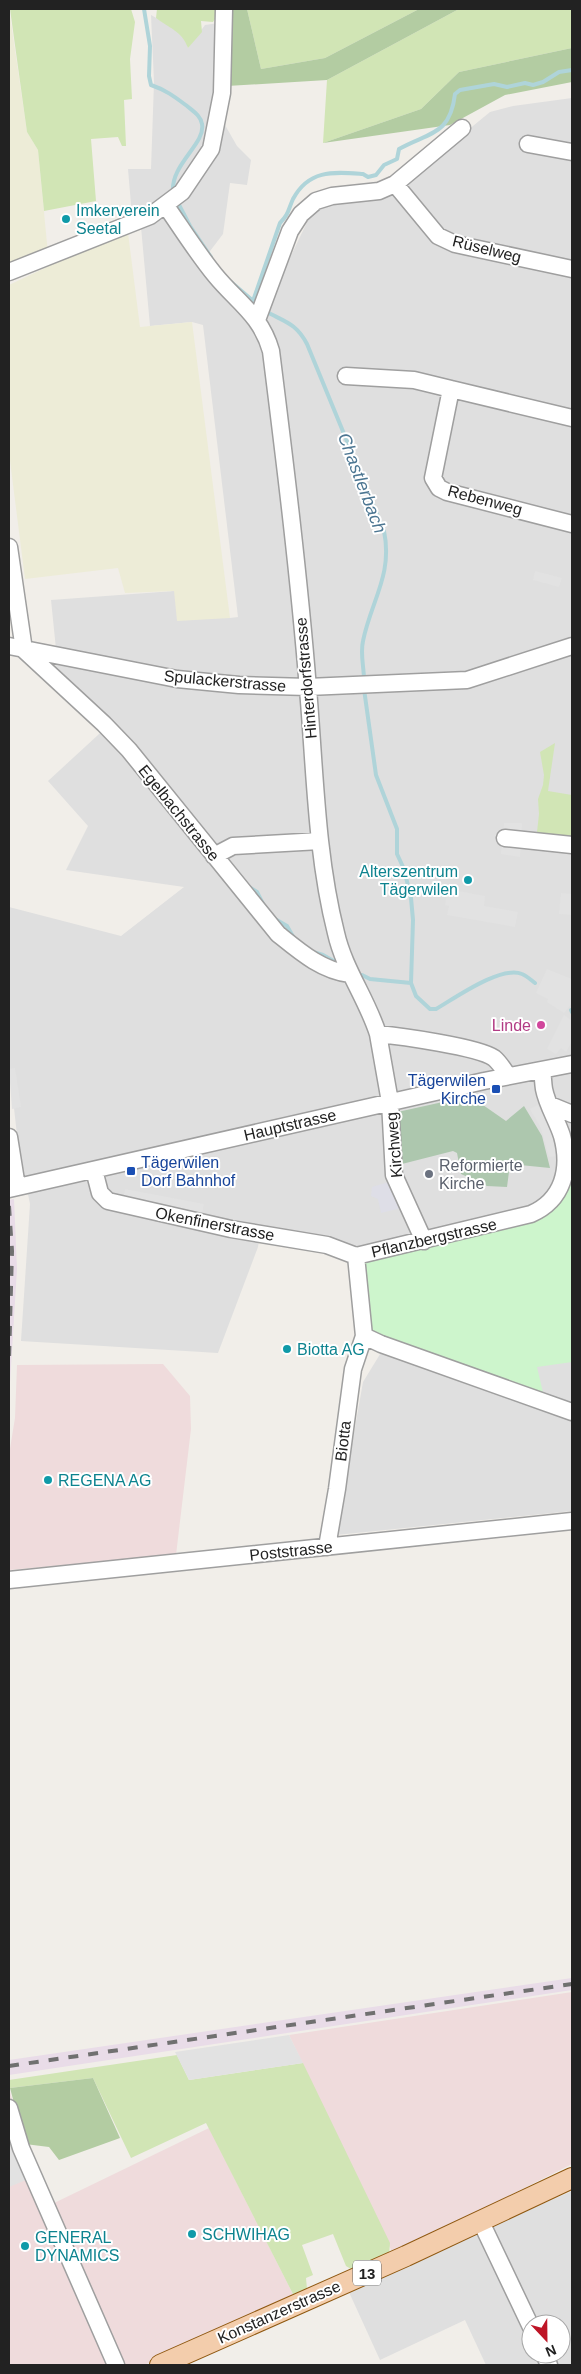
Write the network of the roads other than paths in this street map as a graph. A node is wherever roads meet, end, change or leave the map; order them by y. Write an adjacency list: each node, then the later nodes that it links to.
1 (224, 9): 6 (street)
2 (462, 128): 5 (street)
3 (528, 144): 4 (street)
4 (572, 152)
5 (395, 184): 7 (street, Rüselweg); 9 (street)
6 (167, 205): 8 (street); 9 (street, Hinterdorfstrasse)
7 (572, 269)
8 (9, 272)
9 (260, 312): 17 (street, Hinterdorfstrasse)
10 (346, 376): 11 (street)
11 (451, 388): 12 (street); 13 (street, Rebenweg)
12 (572, 418)
13 (572, 524)
14 (9, 547): 16 (street)
15 (572, 646): 17 (street, Spulackerstrasse)
16 (16, 648): 17 (street, Spulackerstrasse); 21 (street, Egelbachstrasse)
17 (308, 687): 19 (street, Hinterdorfstrasse)
18 (505, 838): 20 (street)
19 (320, 841): 21 (street); 22 (street, Hinterdorfstrasse)
20 (572, 845)
21 (214, 856): 22 (street, Egelbachstrasse)
22 (350, 974): 23 (street, Hinterdorfstrasse)
23 (378, 1034): 26 (street); 27 (street, Kirchweg)
24 (572, 1064): 25 (street, Hauptstrasse)
25 (542, 1070): 26 (street, Hauptstrasse); 28 (street, Pflanzbergstrasse)
26 (508, 1076): 27 (street, Hauptstrasse)
27 (390, 1102): 31 (street, Hauptstrasse); 33 (street, Kirchweg)
28 (550, 1105): 29 (street); 33 (street, Pflanzbergstrasse)
29 (572, 1114)
30 (9, 1137): 32 (street)
31 (94, 1170): 32 (street, Hauptstrasse); 34 (street, Okenfinerstrasse)
32 (13, 1188)
33 (424, 1241): 34 (street, Pflanzbergstrasse)
34 (356, 1256): 35 (street, Pflanzbergstrasse)
35 (364, 1336): 36 (street); 38 (street, Biotta)
36 (572, 1412)
37 (572, 1521): 38 (street, Poststrasse)
38 (327, 1547): 39 (street, Poststrasse)
39 (9, 1580)
40 (9, 2108): 44 (street)
41 (572, 2178): 42 (main road, Konstanzerstrasse / 13)
42 (481, 2222): 43 (street); 45 (main road, Konstanzerstrasse / 13)
43 (524, 2314)
44 (116, 2365)
45 (160, 2365)

